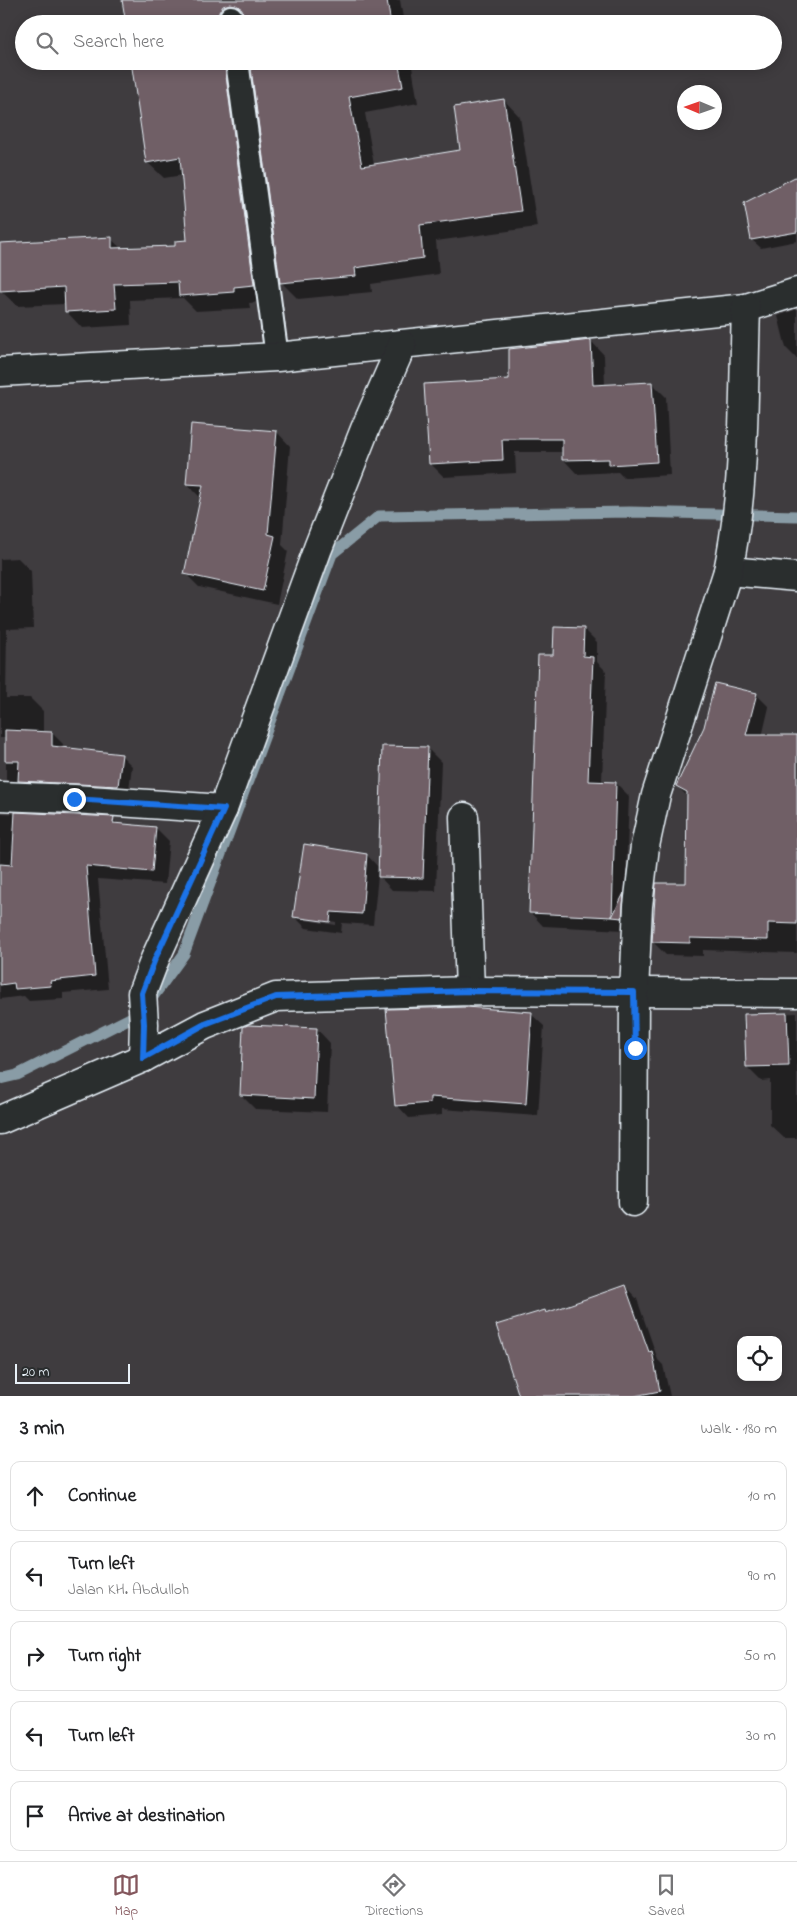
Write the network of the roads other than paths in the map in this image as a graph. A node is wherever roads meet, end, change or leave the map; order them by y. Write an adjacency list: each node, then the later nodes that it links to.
1 (238, 70): 5 (lane)
2 (797, 292): 3 (street)
3 (746, 308): 4 (street); 7 (street)
4 (402, 344): 5 (street); 10 (street)
5 (277, 357): 6 (street)
6 (0, 372)
7 (728, 571): 8 (street); 13 (street)
8 (797, 577)
9 (0, 796): 10 (street)
10 (224, 809): 15 (street)
11 (464, 817): 12 (street)
12 (470, 991): 13 (street); 15 (street)
13 (634, 992): 14 (street); 17 (street)
14 (797, 993)
15 (143, 1058): 16 (street)
16 (0, 1120)
17 (633, 1202)

